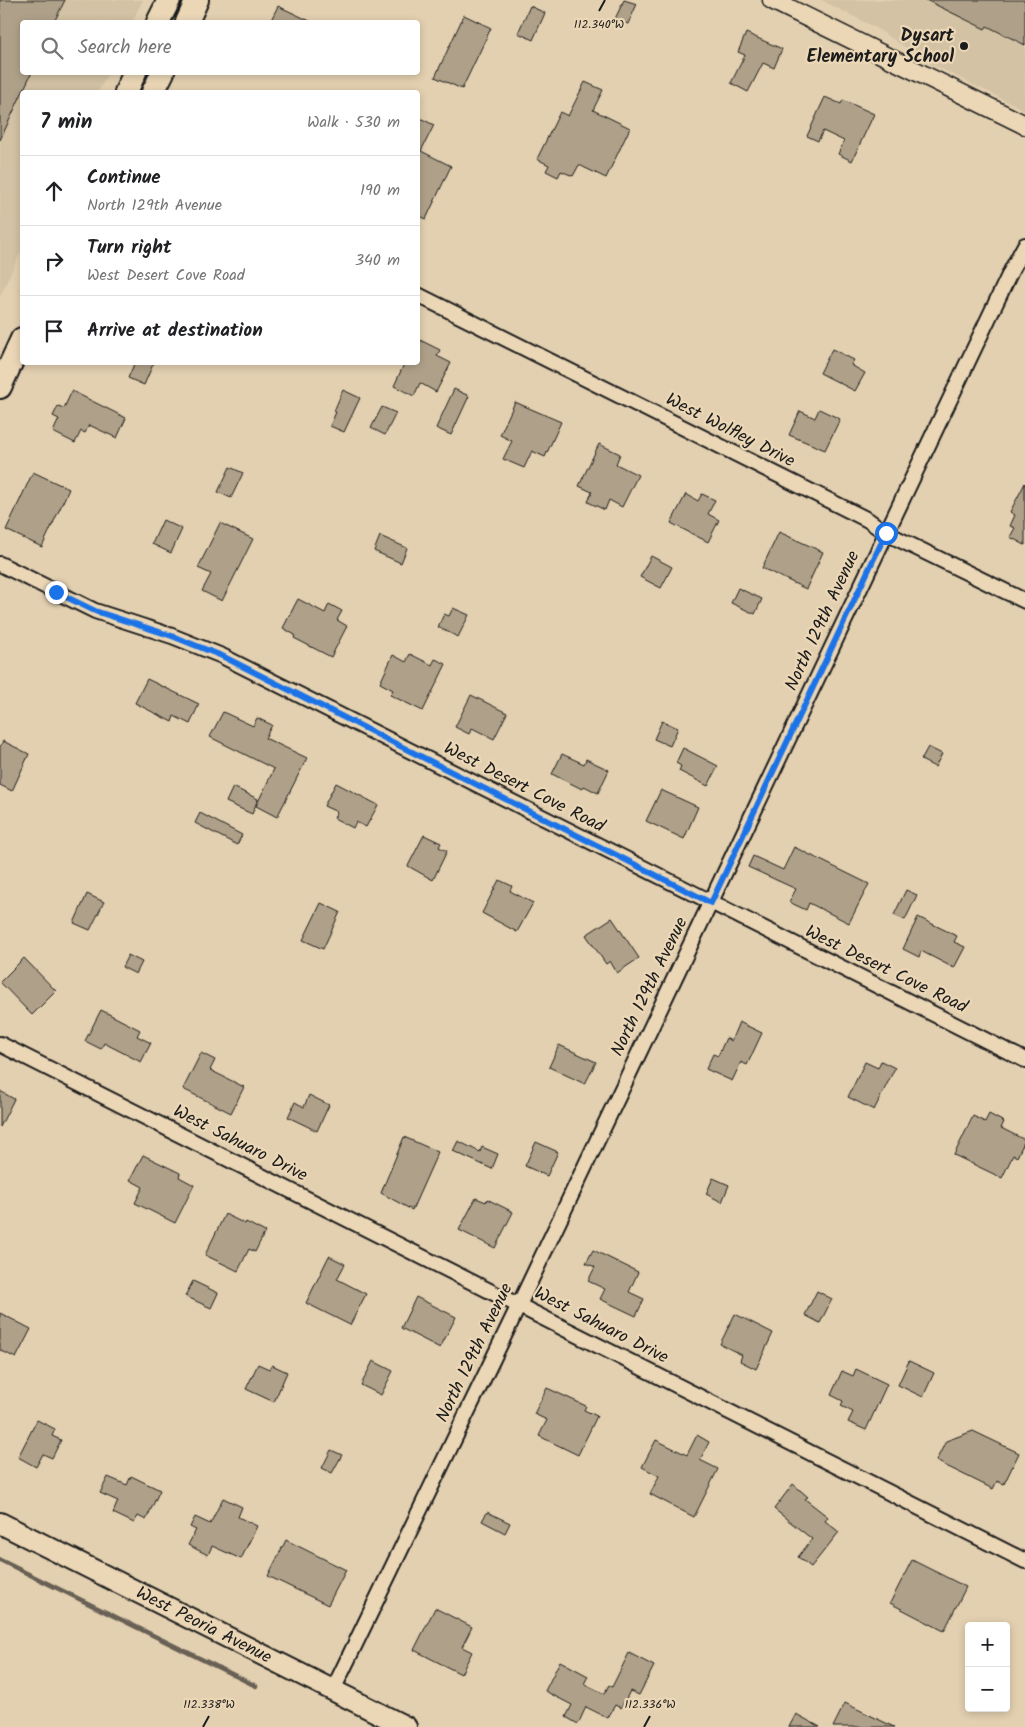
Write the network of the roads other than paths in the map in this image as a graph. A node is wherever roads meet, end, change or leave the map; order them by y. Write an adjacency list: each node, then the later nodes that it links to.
1 (169, 0): 4 (main road)
2 (197, 0): 5 (main road)
3 (772, 0): 10 (street)
4 (159, 20)
5 (187, 20)
6 (134, 75): 8 (main road)
7 (162, 75): 9 (main road)
8 (127, 90)
9 (155, 90)
10 (1025, 125)
11 (1025, 245): 15 (street, North 129th Avenue)
12 (420, 296): 15 (street, West Wolfley Drive)
13 (20, 344): 14 (main road)
14 (0, 387)
15 (886, 533): 17 (street, West Wolfley Drive); 18 (street, North 129th Avenue)
16 (0, 564): 18 (street, West Desert Cove Road)
17 (1025, 601)
18 (711, 903): 20 (street, West Desert Cove Road); 21 (street, North 129th Avenue)
19 (0, 1044): 21 (street, West Sahuaro Drive)
20 (1025, 1060)
21 (519, 1305): 23 (street, West Sahuaro Drive); 24 (street, North 129th Avenue)
22 (0, 1523): 24 (main road, West Peoria Avenue)
23 (1025, 1561)
24 (333, 1690): 25 (main road, West Peoria Avenue)
25 (406, 1727)

